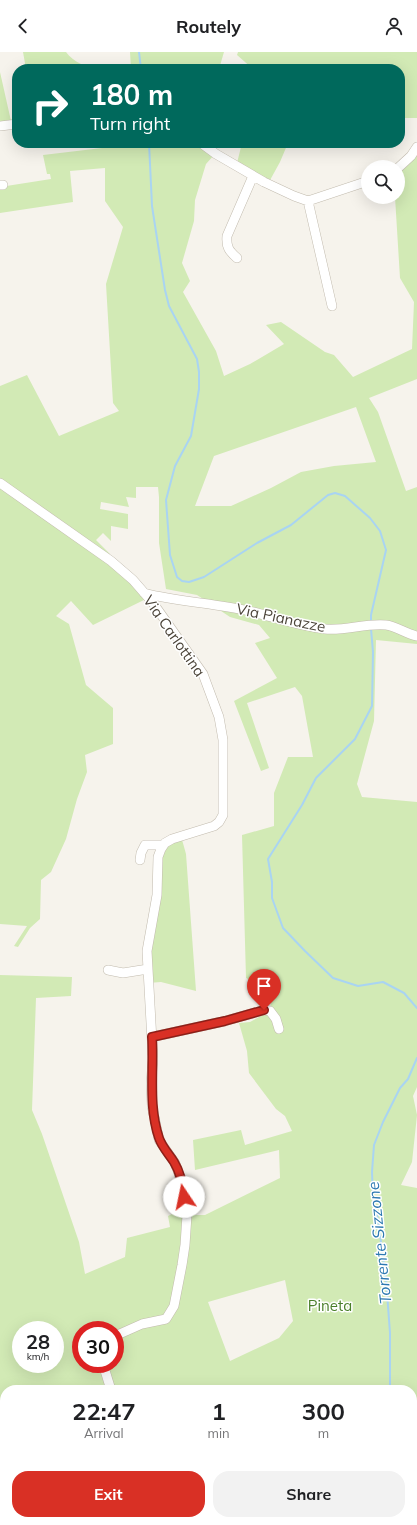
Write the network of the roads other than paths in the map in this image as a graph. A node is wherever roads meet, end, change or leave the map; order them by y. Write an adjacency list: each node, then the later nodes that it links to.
1 (12, 125): 2 (street)
2 (0, 126)
3 (417, 147): 5 (street)
4 (207, 148): 6 (street)
5 (405, 162)
6 (253, 176): 8 (street); 9 (street)
7 (361, 183): 8 (street)
8 (308, 201): 10 (street)
9 (237, 258)
10 (332, 306)
11 (0, 483): 12 (street, Via Carlottina)
12 (144, 593): 13 (street, Via Pianazze); 14 (street, Via Carlottina)
13 (417, 636)
14 (163, 845): 15 (street); 17 (street)
15 (140, 860)
16 (108, 970): 17 (street)
17 (148, 970): 19 (street)
18 (279, 1029): 19 (street)
19 (152, 1037): 20 (street)
20 (124, 1332)
21 (106, 1373): 22 (street)
22 (109, 1385)

